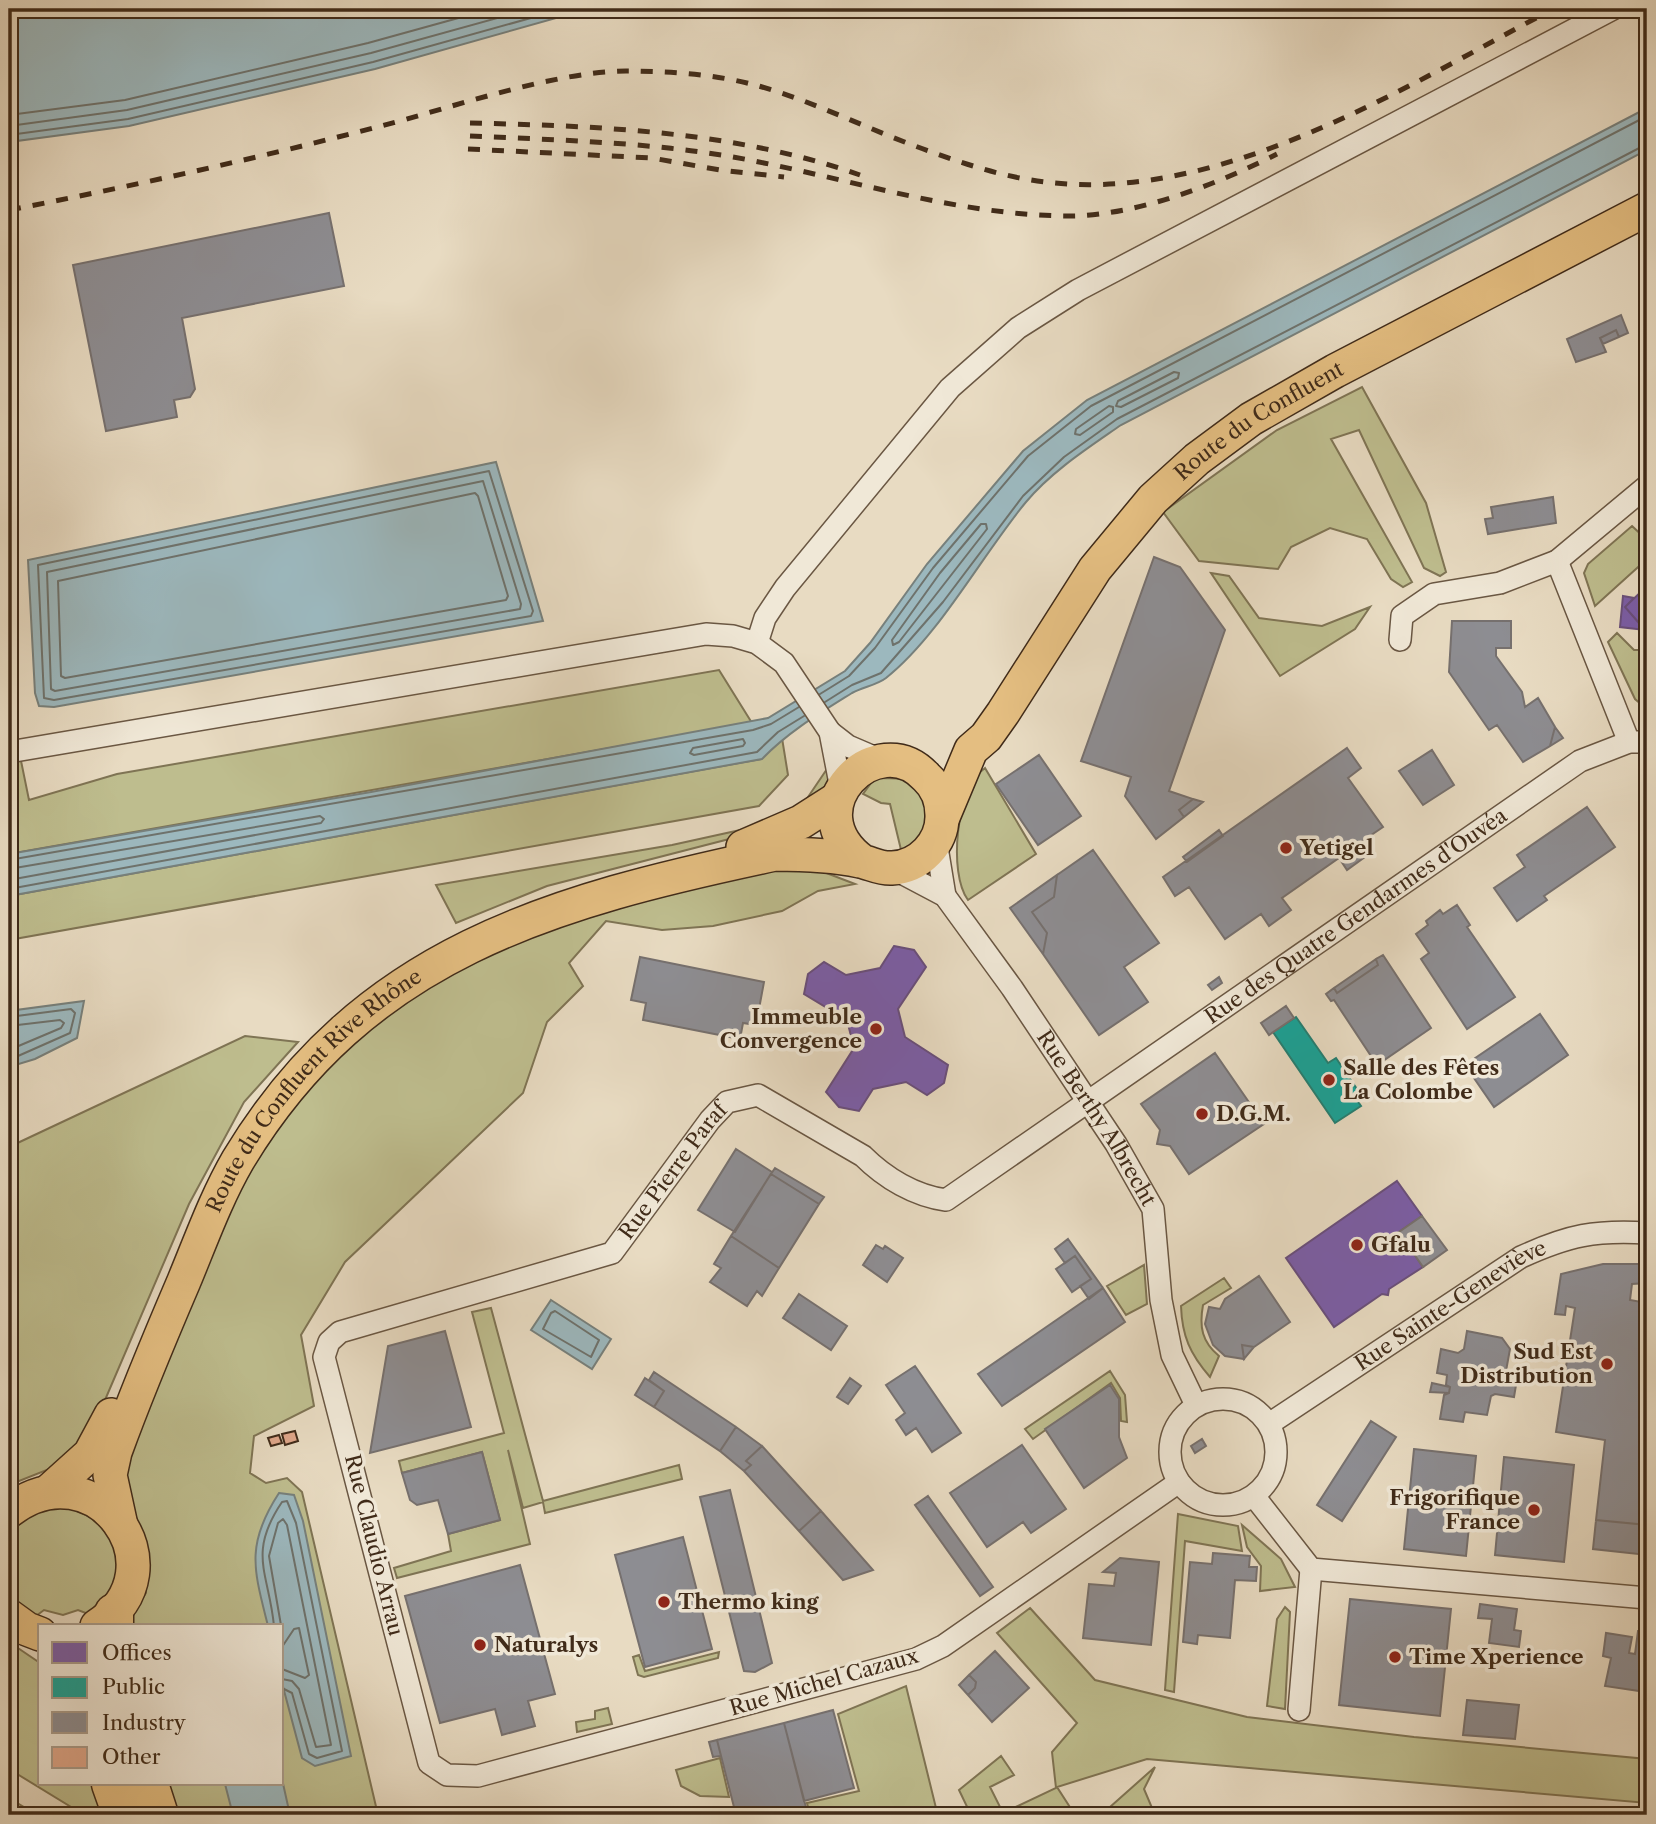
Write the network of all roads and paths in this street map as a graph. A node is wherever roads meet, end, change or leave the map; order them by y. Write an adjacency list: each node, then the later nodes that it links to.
1 (1613, 9): 6 (street)
2 (1647, 209): 9 (main road, Route du Confluent)
3 (1647, 486): 4 (street)
4 (1557, 561): 5 (street); 8 (street)
5 (1400, 640)
6 (758, 643): 7 (street); 10 (street)
7 (827, 727): 11 (street); 12 (street)
8 (1638, 742): 17 (street, Rue des Quatre Gendarmes d'Ouvéa)
9 (971, 750): 11 (main road); 13 (main road, Route du Confluent)
10 (9, 752)
11 (897, 763): 12 (main road); 13 (main road)
12 (839, 794): 14 (main road); 15 (main road)
13 (939, 829): 15 (main road); 16 (street, Rue Berthy Albrecht)
14 (714, 861): 15 (main road); 23 (main road, Route du Confluent Rive Rhône); 26 (main road, Route du Confluent Rive Rhône)
15 (877, 865): 16 (street, Rue Berthy Albrecht)
16 (945, 896): 17 (street, Rue Berthy Albrecht)
17 (1088, 1102): 19 (street, Rue Pierre Paraf); 20 (street, Rue Berthy Albrecht)
18 (1647, 1233): 21 (street, Rue Sainte-Geneviève)
19 (340, 1332): 33 (street, Rue Claudio Arrau)
20 (1196, 1405): 21 (street); 22 (street)
21 (1269, 1424): 24 (street)
22 (1179, 1482): 24 (street); 33 (street, Rue Michel Cazaux)
23 (49, 1491): 25 (main road, Route du Confluent Rive Rhône); 26 (main road)
24 (1254, 1496): 27 (street)
25 (9, 1511)
26 (120, 1521): 30 (main road, Route du Confluent Rive Rhône)
27 (1311, 1569): 28 (street); 32 (street)
28 (1647, 1598)
29 (9, 1616): 31 (main road)
30 (108, 1622)
31 (38, 1633)
32 (1299, 1710)
33 (429, 1763)
34 (112, 1786): 36 (highway)
35 (150, 1786): 37 (highway)
36 (122, 1815)
37 (159, 1815)

